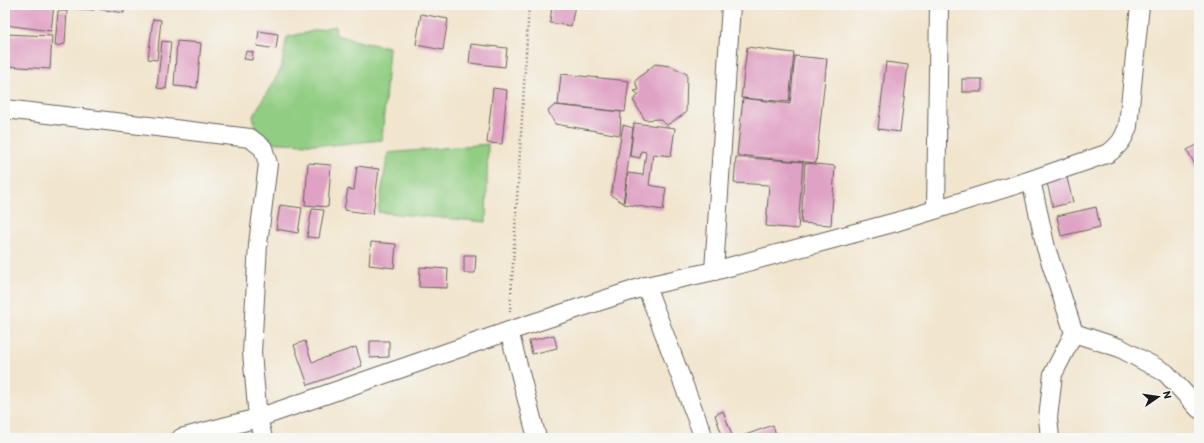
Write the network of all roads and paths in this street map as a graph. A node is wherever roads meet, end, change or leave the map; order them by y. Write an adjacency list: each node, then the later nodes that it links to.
1 (529, 5): 10 (path)
2 (731, 5): 8 (street)
3 (940, 5): 7 (street)
4 (1140, 5): 6 (street)
5 (5, 109): 13 (street)
6 (1031, 180): 7 (street); 11 (street)
7 (936, 209): 8 (street)
8 (714, 271): 9 (street)
9 (646, 286): 10 (street); 17 (street)
10 (509, 331): 13 (street); 16 (street)
11 (1074, 333): 12 (street); 18 (street)
12 (1199, 409)
13 (258, 418): 14 (street); 15 (street)
14 (181, 438)
15 (264, 438)
16 (537, 438)
17 (704, 438)
18 (1050, 438)

